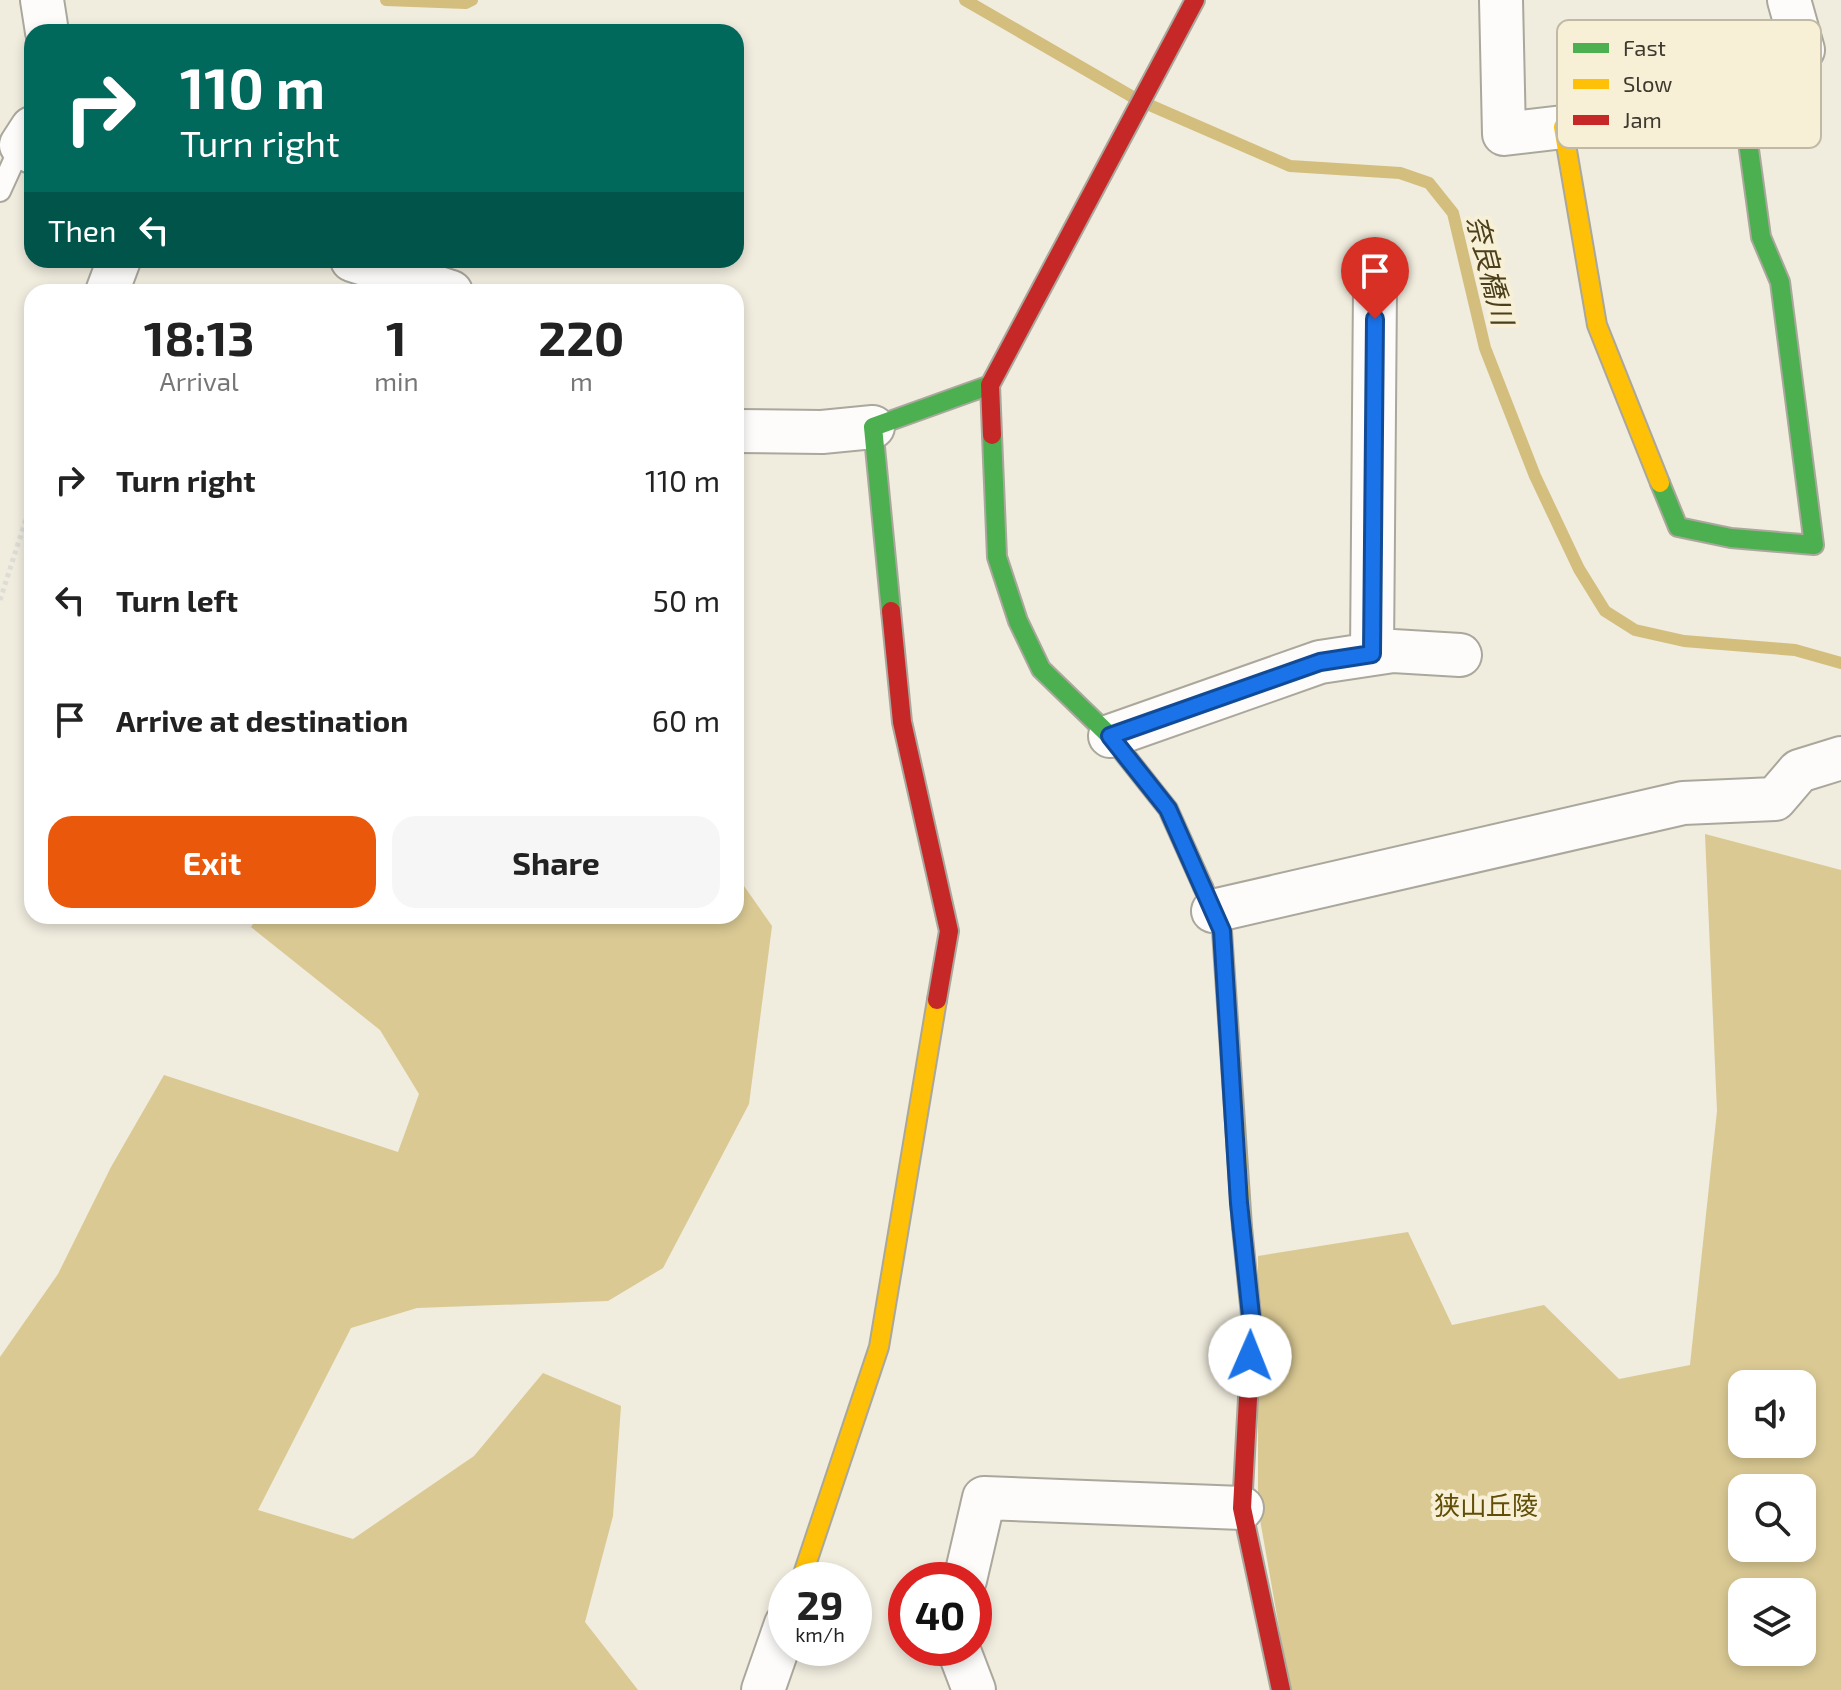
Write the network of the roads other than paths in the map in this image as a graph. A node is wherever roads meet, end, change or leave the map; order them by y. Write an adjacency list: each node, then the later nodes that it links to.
1 (42, 0): 6 (street)
2 (1195, 0): 15 (street)
3 (1501, 0): 7 (street)
4 (1789, 0): 5 (street)
5 (1795, 20)
6 (46, 24)
7 (1557, 128)
8 (1567, 148): 9 (street)
9 (1749, 148)
10 (24, 149): 11 (lane)
11 (0, 191)
12 (377, 268): 13 (street)
13 (426, 284)
14 (1375, 288): 18 (street)
15 (990, 385): 16 (street); 20 (street)
16 (873, 427): 17 (street); 24 (street)
17 (744, 431)
18 (1372, 654): 19 (street); 20 (street)
19 (1460, 655)
20 (1110, 736): 22 (street)
21 (1841, 758): 22 (street)
22 (1213, 911): 23 (street)
23 (1242, 1508): 25 (street); 30 (street)
24 (807, 1562)
25 (969, 1562)
26 (771, 1666): 28 (street)
27 (965, 1666): 29 (street)
28 (763, 1690)
29 (974, 1690)
30 (1281, 1690)

